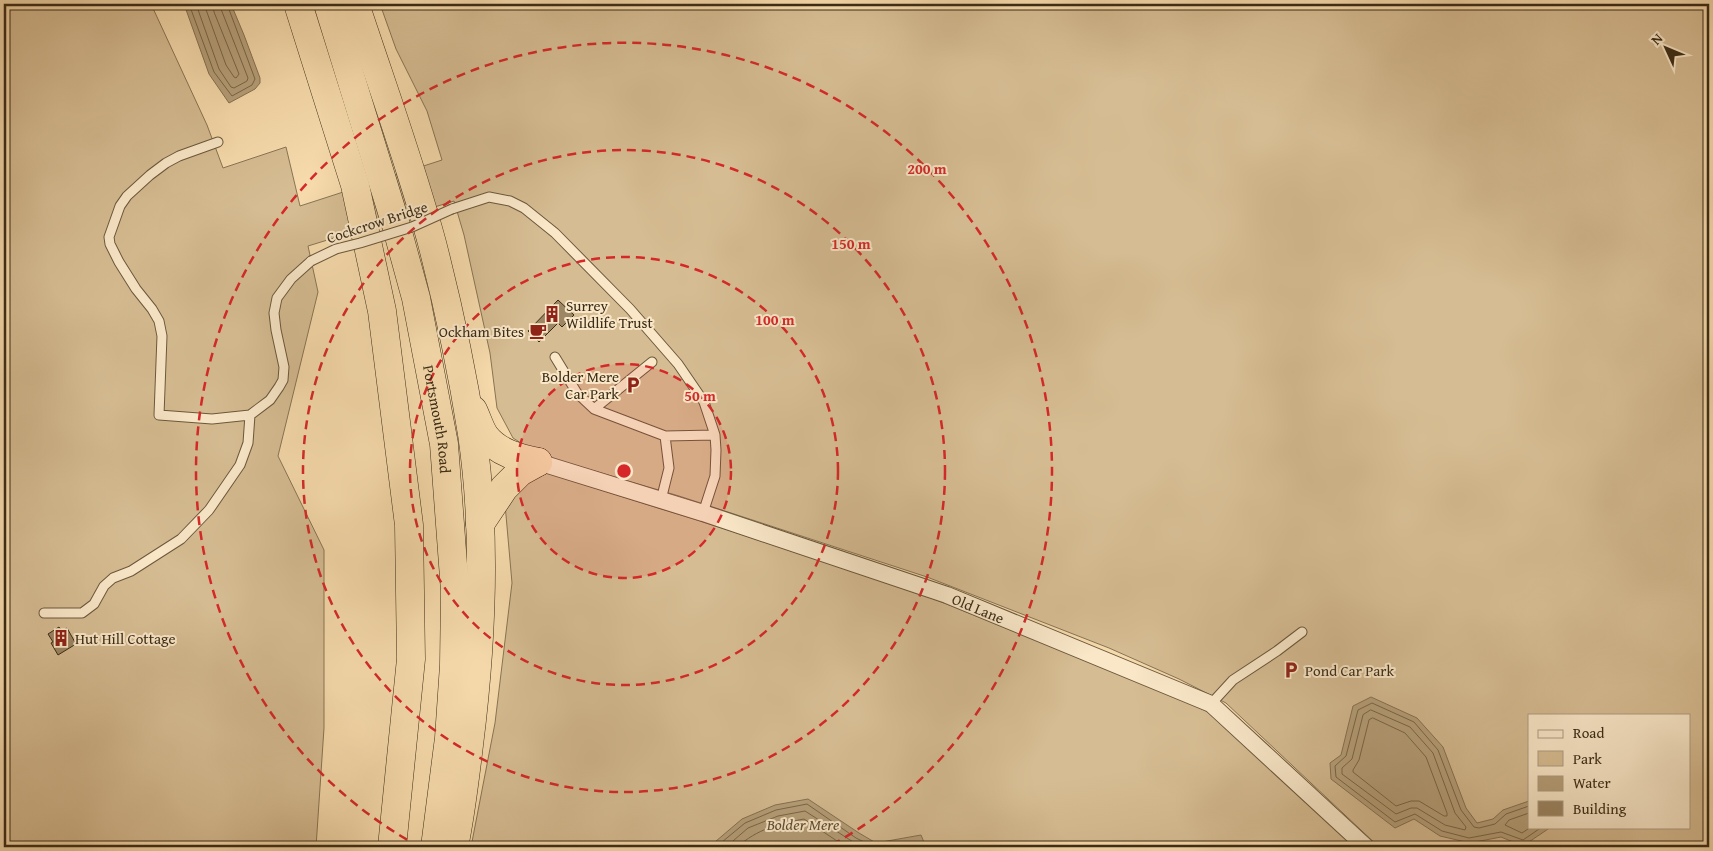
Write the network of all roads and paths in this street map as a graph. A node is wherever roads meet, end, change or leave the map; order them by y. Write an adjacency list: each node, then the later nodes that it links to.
1 (298, 4): 19 (highway)
2 (328, 4): 20 (highway, Portsmouth Road)
3 (355, 4): 7 (highway)
4 (218, 142): 9 (lane)
5 (555, 357): 8 (lane)
6 (652, 362): 8 (lane)
7 (464, 388): 12 (highway); 15 (highway)
8 (594, 410): 11 (lane)
9 (250, 416): 10 (lane, Cockcrow Bridge, bridge); 16 (lane)
10 (715, 435): 11 (lane); 14 (lane, Cockcrow Bridge)
11 (665, 436): 13 (lane)
12 (538, 462): 13 (street, Old Lane); 15 (highway)
13 (662, 500): 14 (street, Old Lane)
14 (703, 513): 18 (street, Old Lane)
15 (480, 524): 21 (highway)
16 (44, 613)
17 (1302, 632): 18 (lane)
18 (1211, 704): 22 (street, Old Lane)
19 (392, 847)
20 (435, 847)
21 (454, 847)
22 (1366, 847)

